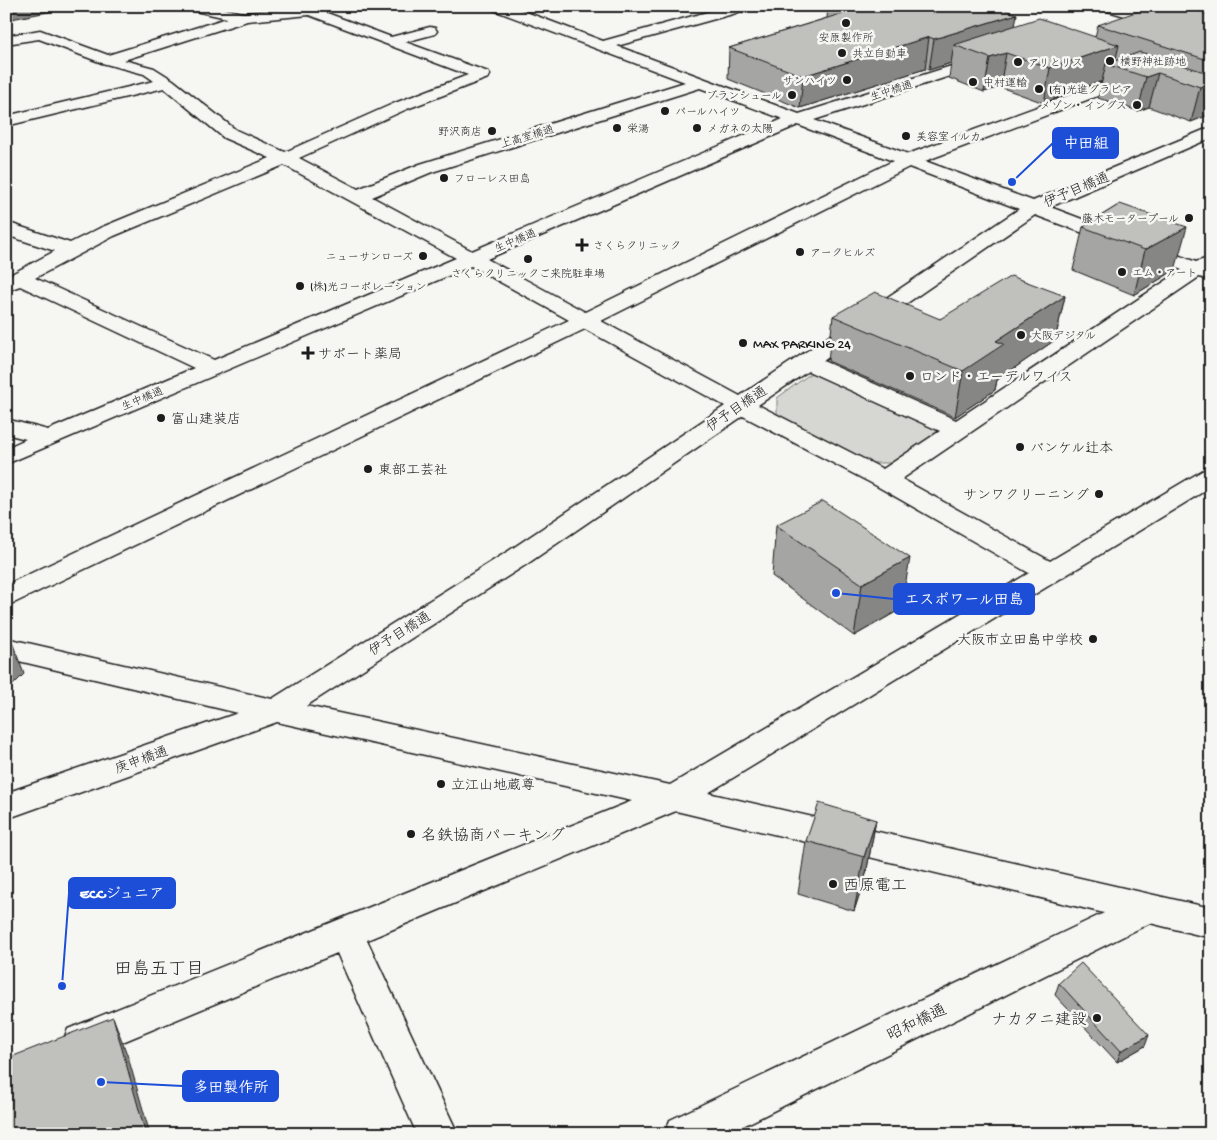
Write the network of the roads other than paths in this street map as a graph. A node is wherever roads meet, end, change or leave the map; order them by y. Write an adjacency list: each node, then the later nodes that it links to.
1 (191, 6): 8 (street)
2 (496, 6): 7 (street)
3 (746, 6): 15 (street)
4 (1106, 6): 10 (street)
5 (542, 8): 7 (street)
6 (318, 9): 8 (street); 14 (street)
7 (517, 15): 15 (street)
8 (243, 17): 17 (street)
9 (1184, 18): 10 (street)
10 (1166, 29): 12 (street)
11 (430, 31): 14 (street)
12 (1139, 34)
13 (6, 40): 17 (street)
14 (392, 41): 27 (street)
15 (601, 46): 21 (street)
16 (1003, 54): 24 (street, 生中橋通)
17 (108, 60): 22 (street)
18 (1105, 69): 20 (street)
19 (723, 72): 21 (street, 上高室橋通)
20 (1131, 78): 23 (street); 28 (street)
21 (698, 82): 24 (street); 29 (street, 上高室橋通)
22 (167, 83): 25 (street); 27 (street)
23 (1149, 84)
24 (796, 120): 28 (street); 33 (street, 生中橋通)
25 (6, 121)
26 (1211, 132): 30 (street, 伊予目橋通)
27 (285, 158): 29 (street); 32 (street)
28 (907, 161): 30 (street); 36 (street)
29 (357, 196): 33 (street)
30 (1034, 207): 34 (street); 37 (street, 伊予目橋通)
31 (6, 228): 32 (street)
32 (70, 250): 35 (street)
33 (471, 259): 36 (street); 38 (street, 生中橋通)
34 (1206, 268): 41 (street)
35 (12, 282): 38 (street)
36 (586, 320): 39 (street); 47 (street)
37 (805, 361): 39 (street, 伊予目橋通); 41 (street)
38 (212, 368): 42 (street, 生中橋通)
39 (740, 405): 45 (street); 49 (street, 伊予目橋通)
40 (6, 426): 42 (street)
41 (958, 430): 45 (street)
42 (48, 438): 43 (street, 生中橋通)
43 (6, 457)
44 (1211, 476): 46 (street)
45 (884, 480): 46 (street)
46 (1051, 573): 50 (street)
47 (6, 596)
48 (6, 648): 49 (street)
49 (276, 711): 50 (street); 51 (street, 庚申橋通)
50 (674, 798): 52 (street); 54 (street)
51 (6, 806)
52 (1146, 909): 53 (street); 57 (street, 昭和橋通)
53 (1211, 923)
54 (346, 933): 55 (street); 56 (street)
55 (52, 1054)
56 (438, 1134)
57 (685, 1134)

